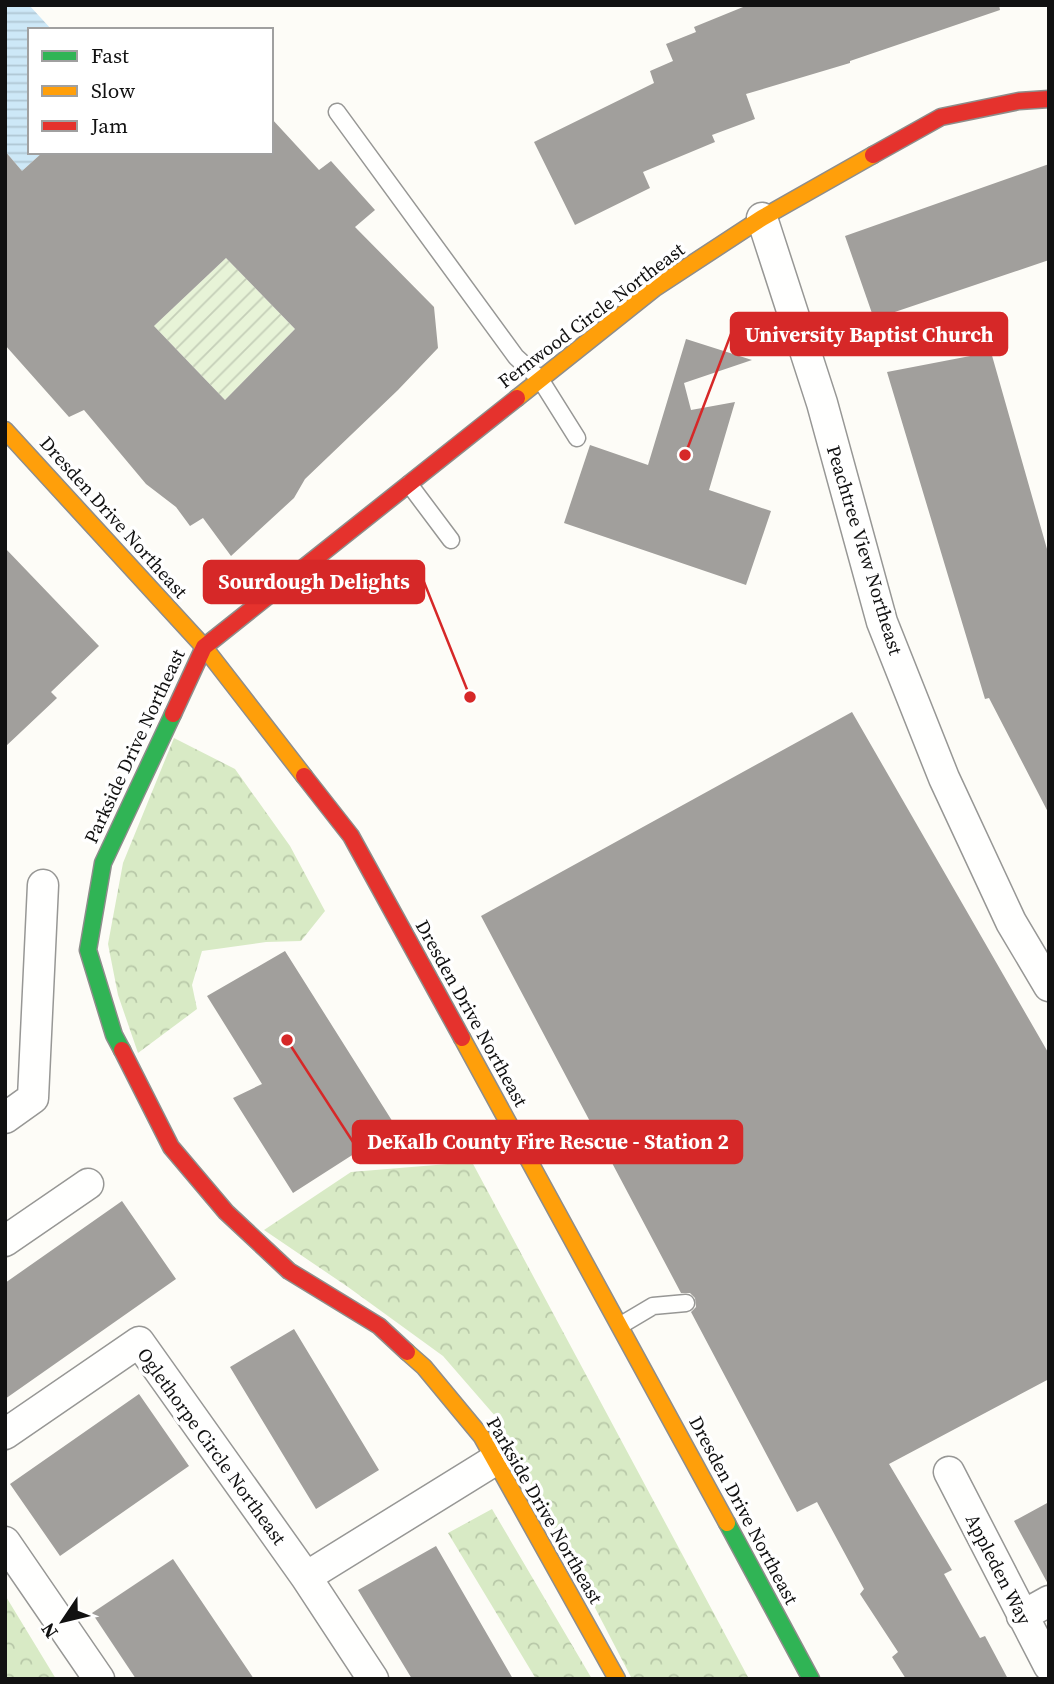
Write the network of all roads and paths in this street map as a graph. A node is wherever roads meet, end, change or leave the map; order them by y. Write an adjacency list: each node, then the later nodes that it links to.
1 (1049, 99): 3 (street, Fernwood Circle Northeast)
2 (337, 112): 4 (lane)
3 (762, 218): 4 (street, Fernwood Circle Northeast); 11 (street, Peachtree View Northeast)
4 (540, 379): 6 (lane); 7 (street, Fernwood Circle Northeast)
5 (5, 430): 9 (street, Dresden Drive Northeast)
6 (578, 438)
7 (408, 484): 8 (lane); 9 (street, Fernwood Circle Northeast)
8 (451, 540)
9 (204, 647): 16 (street, Dresden Drive Northeast); 18 (street, Parkside Drive Northeast)
10 (43, 885): 12 (street)
11 (1049, 986)
12 (5, 1118)
13 (88, 1184): 14 (street)
14 (5, 1241)
15 (686, 1303): 16 (lane)
16 (621, 1325): 28 (street, Dresden Drive Northeast)
17 (5, 1434): 21 (street, Oglethorpe Circle Northeast)
18 (495, 1460): 21 (street); 27 (street, Parkside Drive Northeast)
19 (949, 1472): 23 (street, Appleden Way)
20 (5, 1542): 25 (street)
21 (306, 1577): 26 (street, Oglethorpe Circle Northeast)
22 (1049, 1601): 23 (street)
23 (1022, 1616): 24 (street, Appleden Way)
24 (1049, 1666)
25 (99, 1679)
26 (373, 1679)
27 (617, 1679)
28 (811, 1679)

